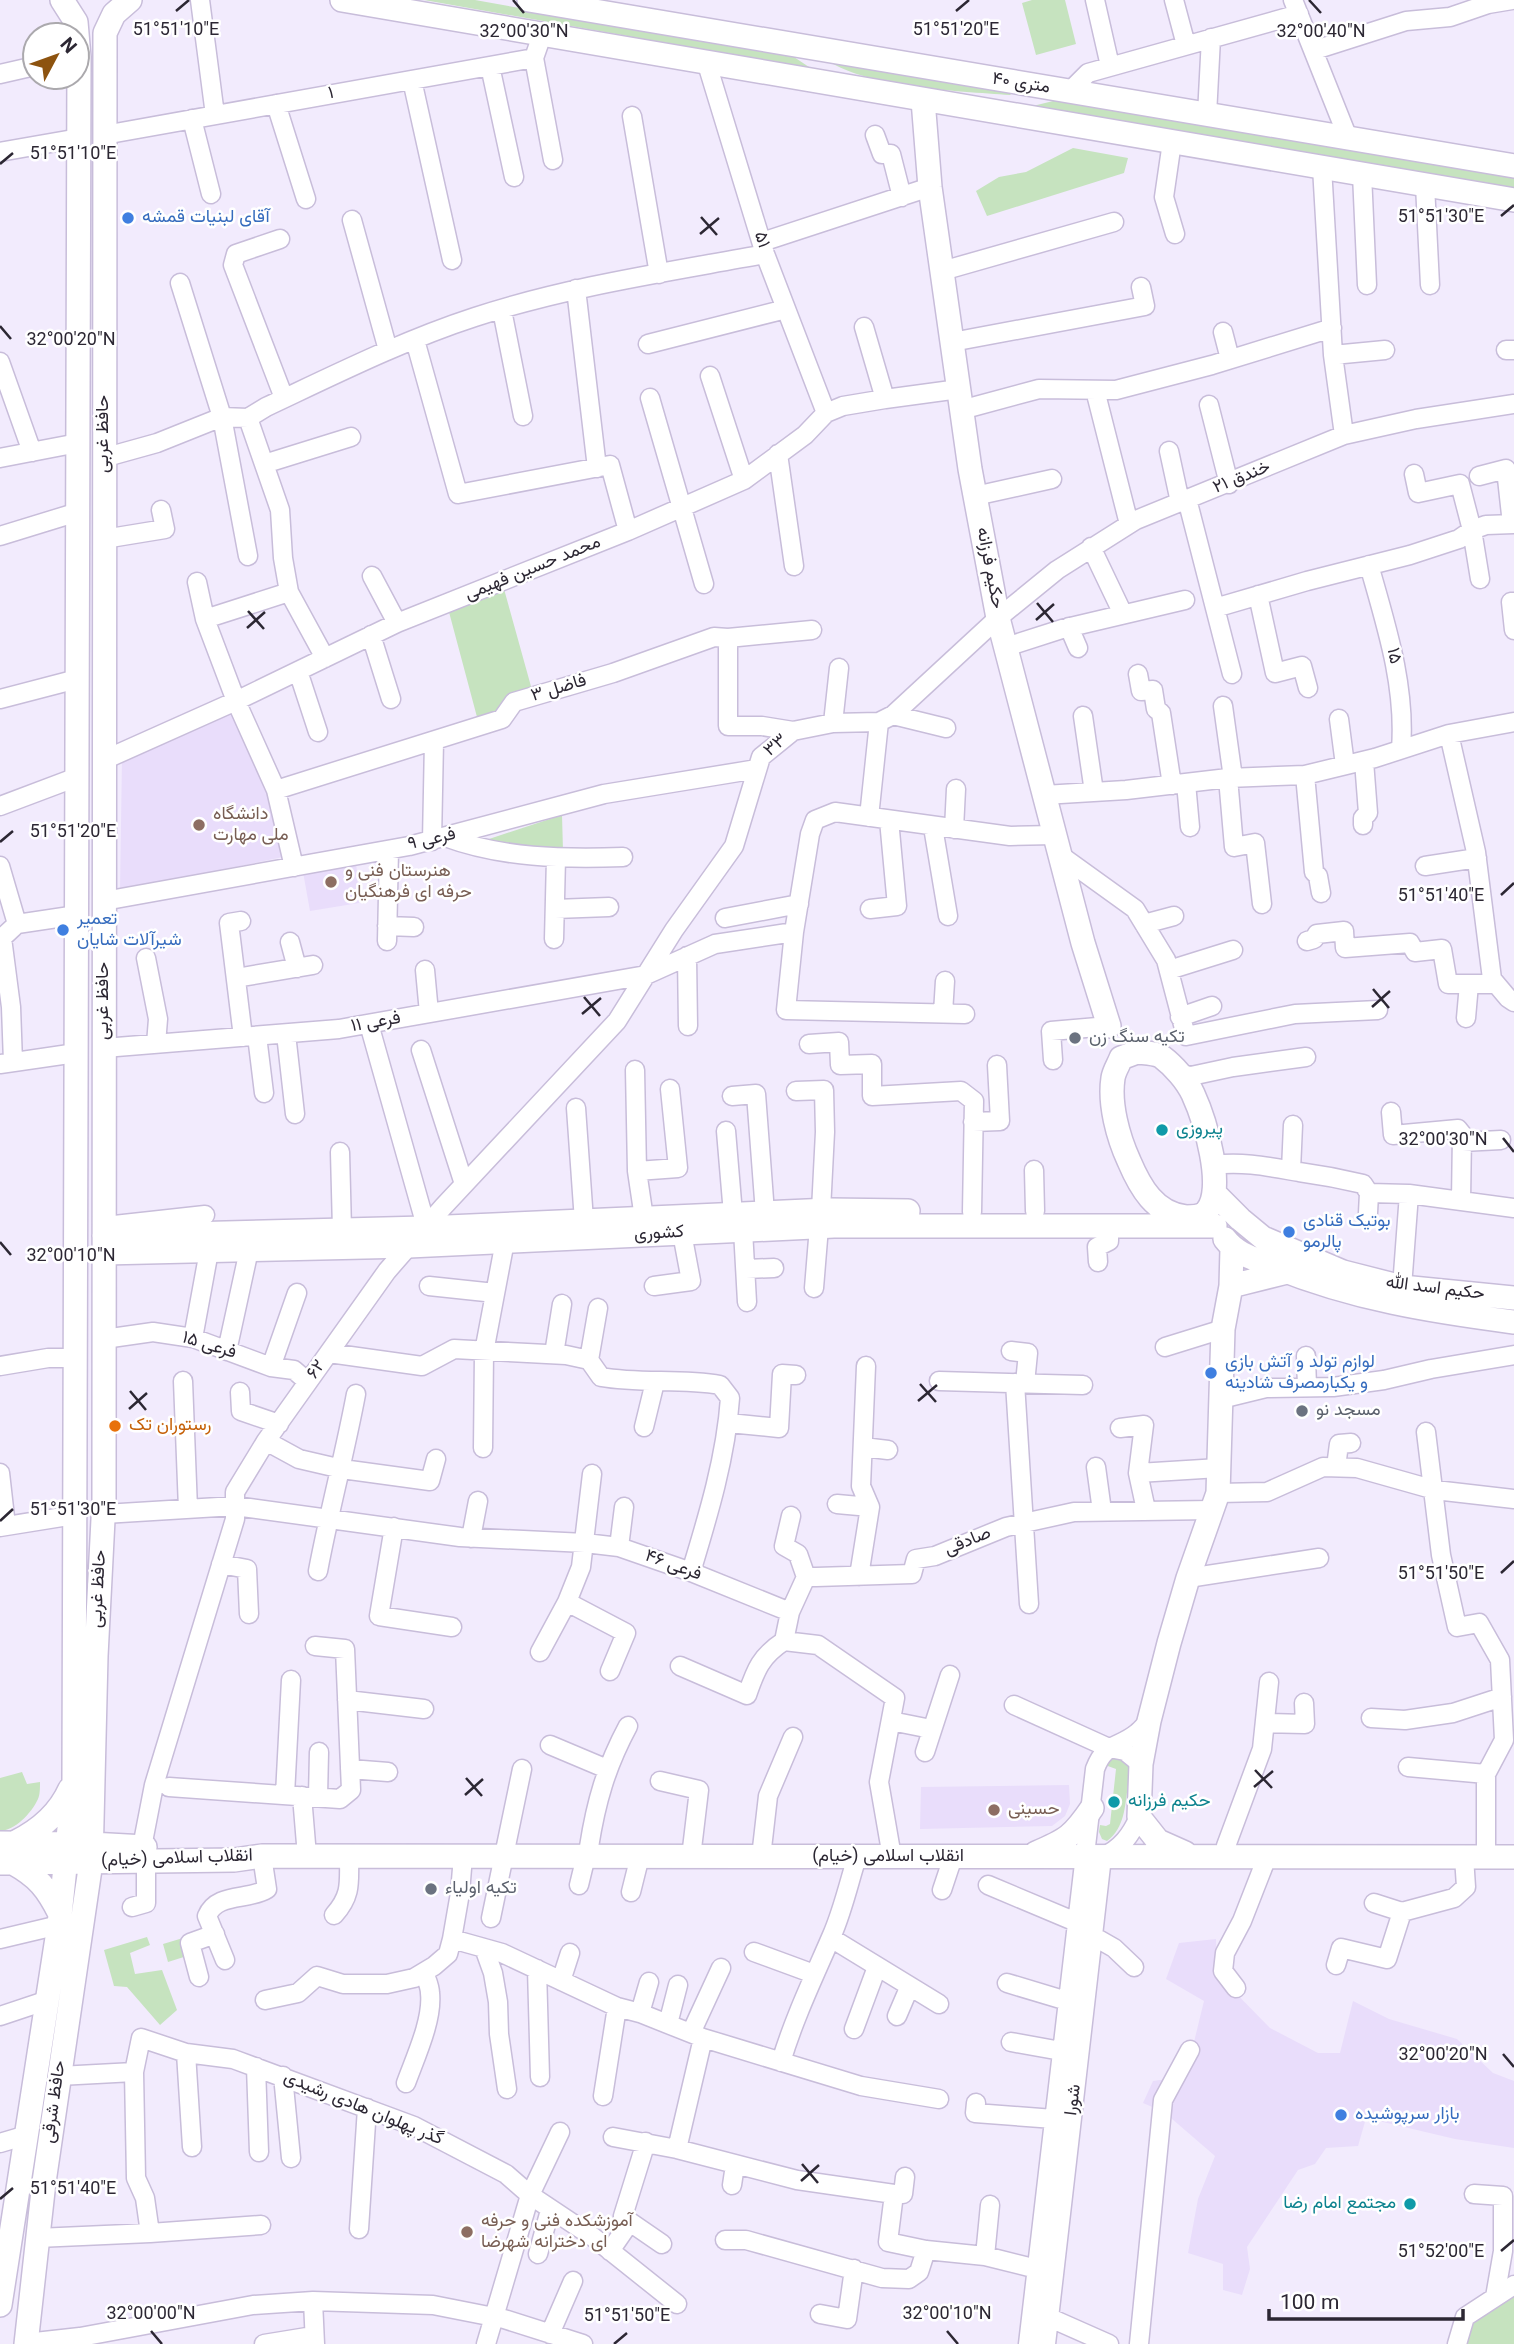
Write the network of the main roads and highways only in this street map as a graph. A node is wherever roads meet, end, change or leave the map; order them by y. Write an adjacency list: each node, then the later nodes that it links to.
1 (62, 0): 9 (main road, حافظ غربی)
2 (104, 0): 3 (main road)
3 (114, 0)
4 (130, 0): 13 (main road, حافظ غربی)
5 (342, 0): 14 (main road)
6 (529, 0): 8 (main road, ۴۰ متری)
7 (651, 0): 10 (main road)
8 (564, 3): 10 (main road, ۴۰ متری)
9 (75, 21)
10 (657, 23): 12 (main road, ۴۰ متری)
11 (91, 41): 13 (main road)
12 (793, 46): 16 (main road, ۴۰ متری); 17 (main road)
13 (104, 54): 23 (main road, حافظ غربی)
14 (869, 90): 17 (main road); 19 (main road)
15 (79, 91): 22 (main road, حافظ غربی)
16 (1069, 92): 17 (main road); 20 (main road, ۴۰ متری)
17 (923, 100): 18 (main road, ۴۰ متری); 19 (main road, حکیم فرزانه)
18 (964, 106): 19 (main road); 21 (main road, ۴۰ متری)
19 (924, 131): 24 (main road, حکیم فرزانه)
20 (1514, 166)
21 (1514, 200)
22 (78, 567): 23 (main road); 27 (main road, حافظ غربی)
23 (104, 569): 28 (main road, حافظ غربی)
24 (1109, 1026): 25 (main road); 26 (main road, حکیم فرزانه)
25 (1137, 1052): 26 (main road); 31 (main road)
26 (1113, 1075): 30 (main road, حکیم فرزانه)
27 (76, 1171): 28 (main road); 29 (main road, حافظ غربی)
28 (104, 1171): 34 (main road, حافظ غربی)
29 (76, 1208): 34 (main road); 40 (main road, حافظ غربی)
30 (1163, 1211): 31 (main road, کشوری); 32 (main road, کشوری)
31 (1211, 1211): 32 (main road, کشوری); 35 (main road); 38 (main road, حکیم اسد الله)
32 (820, 1218): 33 (main road, کشوری); 33 (main road, کشوری)
33 (738, 1222): 34 (main road, کشوری); 34 (main road, کشوری)
34 (104, 1232): 40 (main road, حافظ غربی)
35 (1232, 1248): 36 (main road, حکیم اسد الله); 37 (main road)
36 (1287, 1272): 37 (main road); 39 (main road, حکیم اسد الله)
37 (1231, 1286): 49 (main road)
38 (1514, 1298)
39 (1514, 1322)
40 (86, 1657): 41 (main road, حافظ غربی); 42 (main road, حافظ غربی)
41 (74, 1780): 44 (main road, حافظ غربی); 45 (main road)
42 (92, 1795): 46 (main road, حافظ غربی); 47 (main road)
43 (1092, 1808): 48 (main road)
44 (66, 1852): 45 (main road, انقلاب اسلامی (خیام)); 46 (main road, انقلاب اسلامی (خیام)); 52 (main road, حافظ شرقی)
45 (7, 1853): 52 (main road)
46 (91, 1853): 47 (main road, انقلاب اسلامی (خیام)); 51 (main road, حافظ شرقی)
47 (135, 1854): 48 (main road, انقلاب اسلامی (خیام)); 51 (main road)
48 (1028, 1857): 49 (main road, انقلاب اسلامی (خیام))
49 (1193, 1857): 50 (main road, انقلاب اسلامی (خیام))
50 (1514, 1857)
51 (85, 1899): 54 (main road, حافظ شرقی)
52 (60, 1919): 53 (main road, حافظ شرقی)
53 (16, 2199): 54 (main road); 55 (main road, حافظ شرقی)
54 (41, 2204): 57 (main road, حافظ شرقی)
55 (3, 2268): 56 (main road, حافظ شرقی)
56 (0, 2305)
57 (26, 2344)

